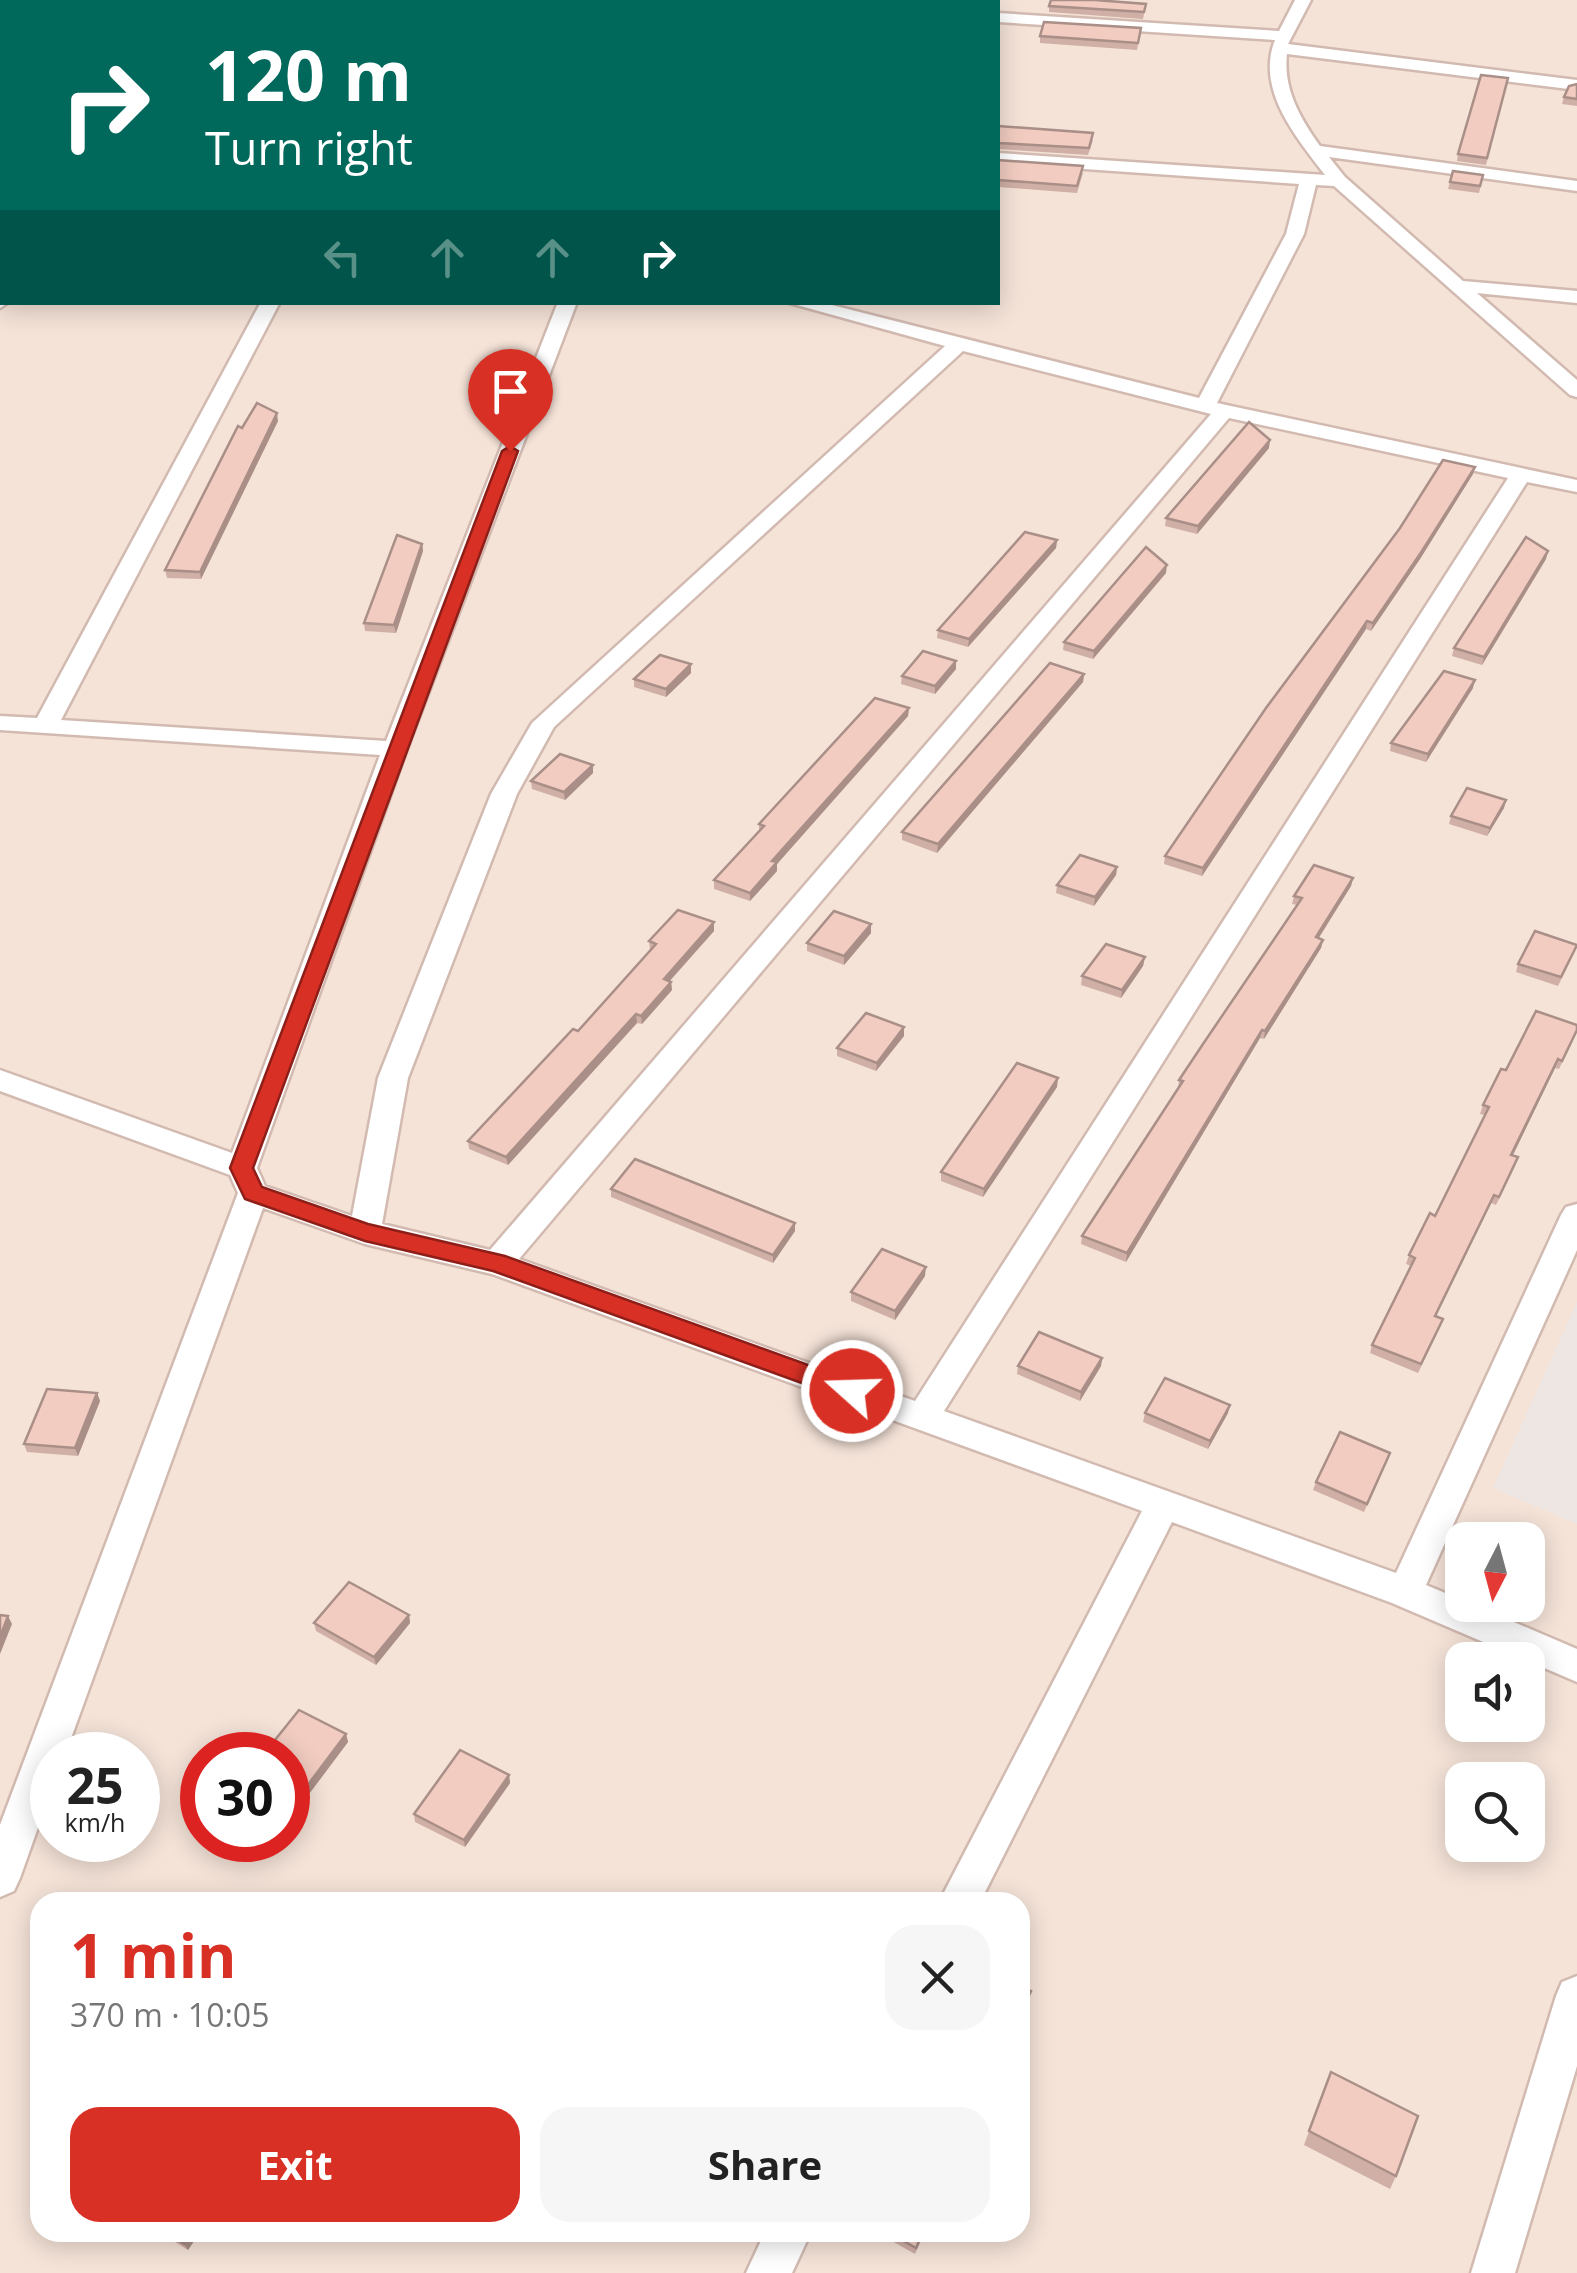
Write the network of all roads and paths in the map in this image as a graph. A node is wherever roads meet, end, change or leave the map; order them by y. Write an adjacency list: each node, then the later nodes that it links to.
1 (1303, 0): 3 (street)
2 (1000, 17): 3 (street)
3 (1282, 42): 4 (street); 5 (street)
4 (1577, 85)
5 (1314, 150): 8 (street); 9 (street)
6 (1000, 158): 7 (street)
7 (1309, 180): 8 (street); 17 (street)
8 (1339, 182): 10 (street)
9 (1577, 186)
10 (1461, 286): 11 (street); 16 (street)
11 (1577, 297)
12 (269, 305): 21 (street)
13 (567, 305): 22 (street)
14 (807, 305): 15 (street)
15 (960, 343): 17 (street); 26 (street)
16 (1577, 391)
17 (1214, 408): 18 (street); 27 (street)
18 (1521, 474): 19 (street); 28 (street)
19 (1577, 486)
20 (0, 723): 21 (street)
21 (46, 724): 22 (street)
22 (396, 749): 24 (street)
23 (0, 1080): 24 (street)
24 (248, 1180): 26 (street); 32 (street)
25 (1577, 1215): 30 (street)
26 (365, 1232): 27 (street)
27 (497, 1263): 28 (street)
28 (923, 1416): 29 (street)
29 (1163, 1505): 30 (street); 33 (street)
30 (1406, 1592): 31 (street)
31 (1577, 1666)
32 (0, 1878)
33 (964, 1892)
34 (1577, 1996): 37 (street)
35 (784, 2242): 36 (street)
36 (768, 2273)
37 (1493, 2273)

